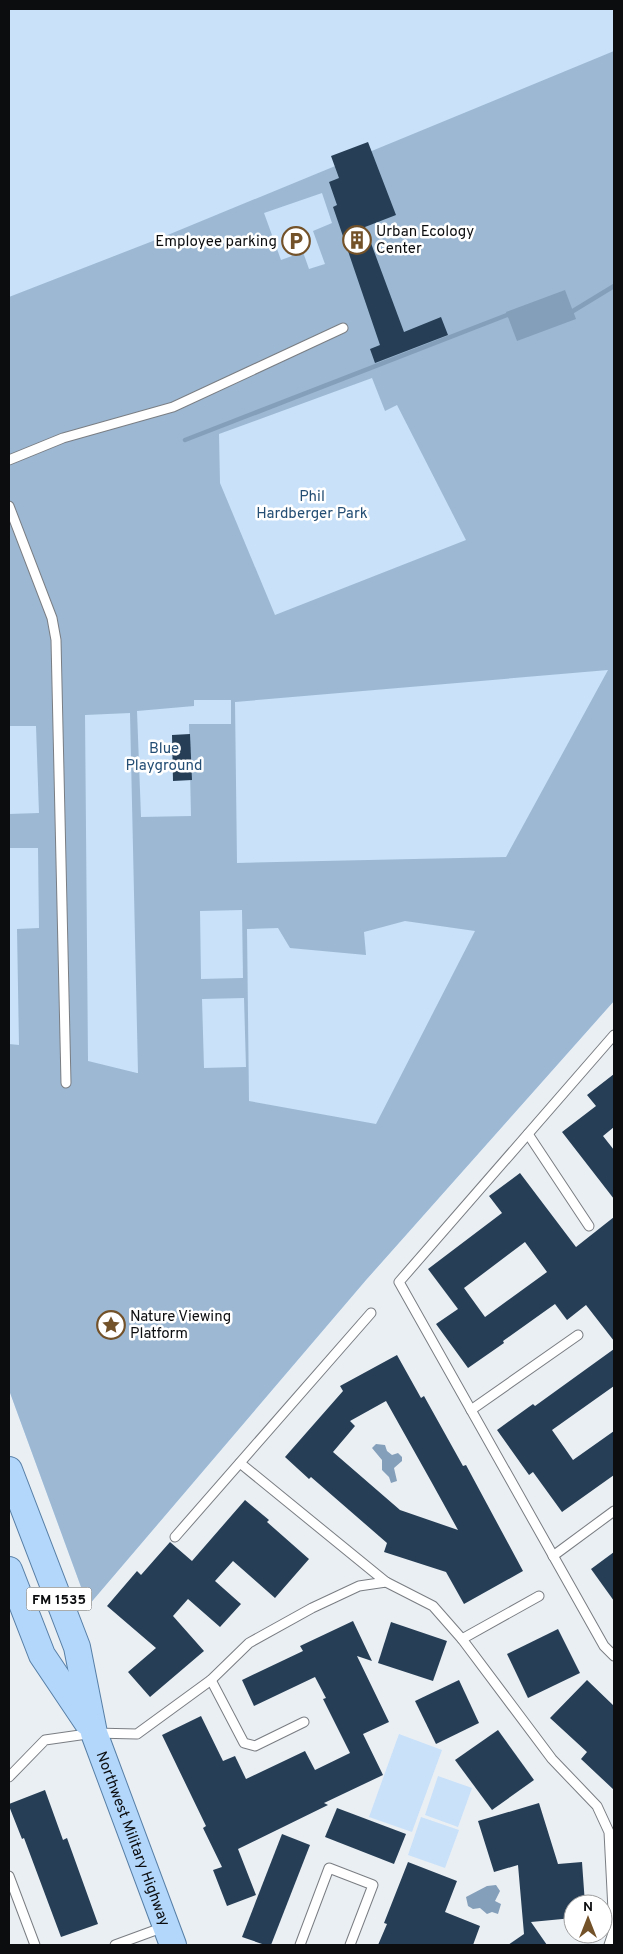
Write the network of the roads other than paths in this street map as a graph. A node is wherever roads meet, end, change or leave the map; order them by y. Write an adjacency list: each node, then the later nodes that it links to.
1 (343, 328): 2 (lane)
2 (9, 460)
3 (9, 506): 5 (lane)
4 (614, 1035): 6 (lane)
5 (66, 1083)
6 (528, 1134): 7 (lane); 10 (lane)
7 (590, 1226)
8 (371, 1313): 11 (lane)
9 (578, 1335): 10 (lane)
10 (471, 1410): 15 (lane)
11 (240, 1463): 14 (lane); 17 (lane)
12 (9, 1470): 23 (main road, Northwest Military Highway / FM 1535)
13 (614, 1511): 15 (lane)
14 (175, 1537)
15 (553, 1556): 20 (lane)
16 (9, 1570): 23 (main road, Northwest Military Highway / FM 1535)
17 (386, 1582): 19 (lane); 21 (lane)
18 (539, 1596): 19 (lane)
19 (462, 1639): 25 (lane)
20 (614, 1656)
21 (211, 1680): 22 (lane); 23 (lane)
22 (304, 1722)
23 (94, 1733): 24 (lane); 27 (main road, Northwest Military Highway / FM 1535)
24 (9, 1777)
25 (611, 1830): 32 (lane)
26 (9, 1876): 28 (lane)
27 (169, 1936): 29 (lane)
28 (35, 1945)
29 (115, 1945)
30 (300, 1945): 31 (lane)
31 (350, 1945)
32 (609, 1945)

